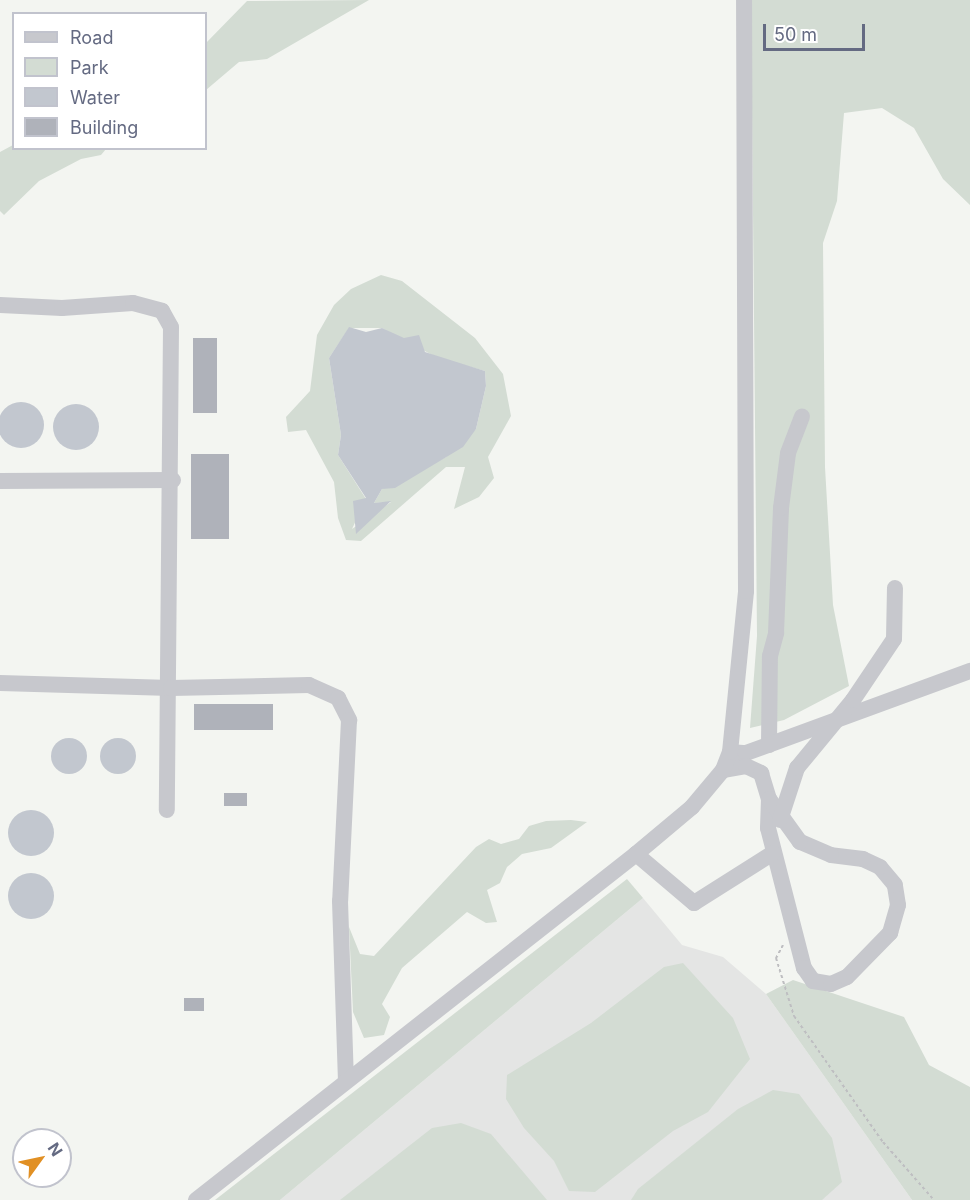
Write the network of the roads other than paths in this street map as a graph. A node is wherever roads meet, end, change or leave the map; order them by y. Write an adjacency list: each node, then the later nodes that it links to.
1 (744, 0): 12 (street)
2 (0, 305): 4 (street)
3 (802, 417): 11 (street)
4 (173, 480): 5 (street); 9 (street)
5 (0, 481)
6 (895, 588): 10 (street)
7 (970, 671): 10 (street)
8 (0, 682): 9 (street)
9 (171, 688): 15 (street); 19 (street)
10 (833, 723): 11 (street); 16 (street)
11 (769, 746): 12 (street)
12 (730, 752): 13 (street)
13 (723, 770): 14 (street); 18 (street)
14 (769, 798): 16 (street); 17 (street)
15 (167, 810)
16 (780, 820): 17 (street)
17 (773, 853): 18 (street)
18 (636, 854): 19 (street)
19 (346, 1078): 20 (street)
20 (196, 1200)

